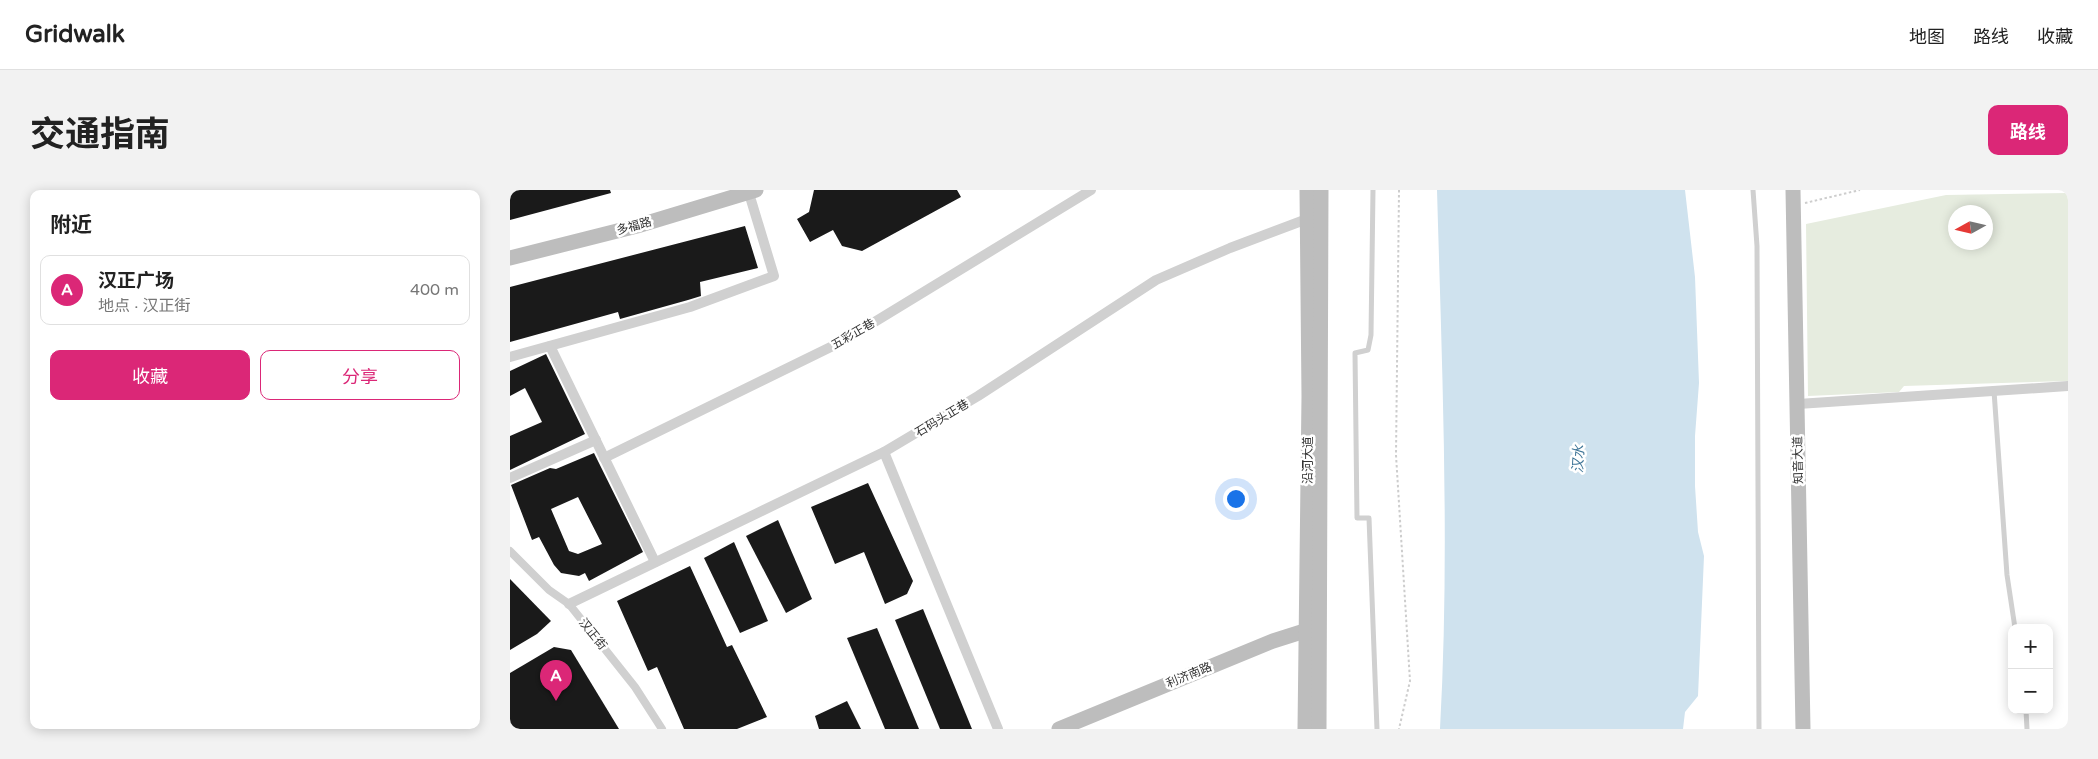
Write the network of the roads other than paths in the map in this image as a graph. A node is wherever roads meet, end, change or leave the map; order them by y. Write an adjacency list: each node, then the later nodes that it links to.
1 (1092, 190): 17 (street, 五彩正巷)
2 (1306, 190): 8 (main road, 沿河大道)
3 (1321, 190): 23 (main road, 沿河大道)
4 (1373, 190): 30 (lane)
5 (1753, 190): 31 (lane)
6 (1793, 190): 14 (main road, 知音大道)
7 (751, 191): 9 (main road, 多福路); 10 (street)
8 (1307, 219): 16 (street, 石码头正巷); 23 (main road, 沿河大道)
9 (510, 258)
10 (550, 346): 11 (street); 15 (street)
11 (510, 357)
12 (2068, 386): 13 (street)
13 (1994, 391): 14 (street); 22 (lane)
14 (1798, 404): 32 (main road, 知音大道)
15 (596, 440): 17 (street); 18 (street)
16 (884, 452): 20 (street, 石码头正巷); 26 (street)
17 (604, 458): 20 (street)
18 (510, 478)
19 (510, 551): 21 (street, 汉正街)
20 (655, 562): 21 (street, 石码头正巷)
21 (569, 604): 25 (street, 汉正街)
22 (2014, 624)
23 (1313, 628): 27 (main road, 利济南路); 28 (main road, 沿河大道); 29 (main road, 沿河大道)
24 (2026, 714): 33 (lane)
25 (662, 729)
26 (998, 729)
27 (1059, 729)
28 (1305, 729)
29 (1319, 729)
30 (1376, 729)
31 (1759, 729)
32 (1803, 729)
33 (2028, 729)

